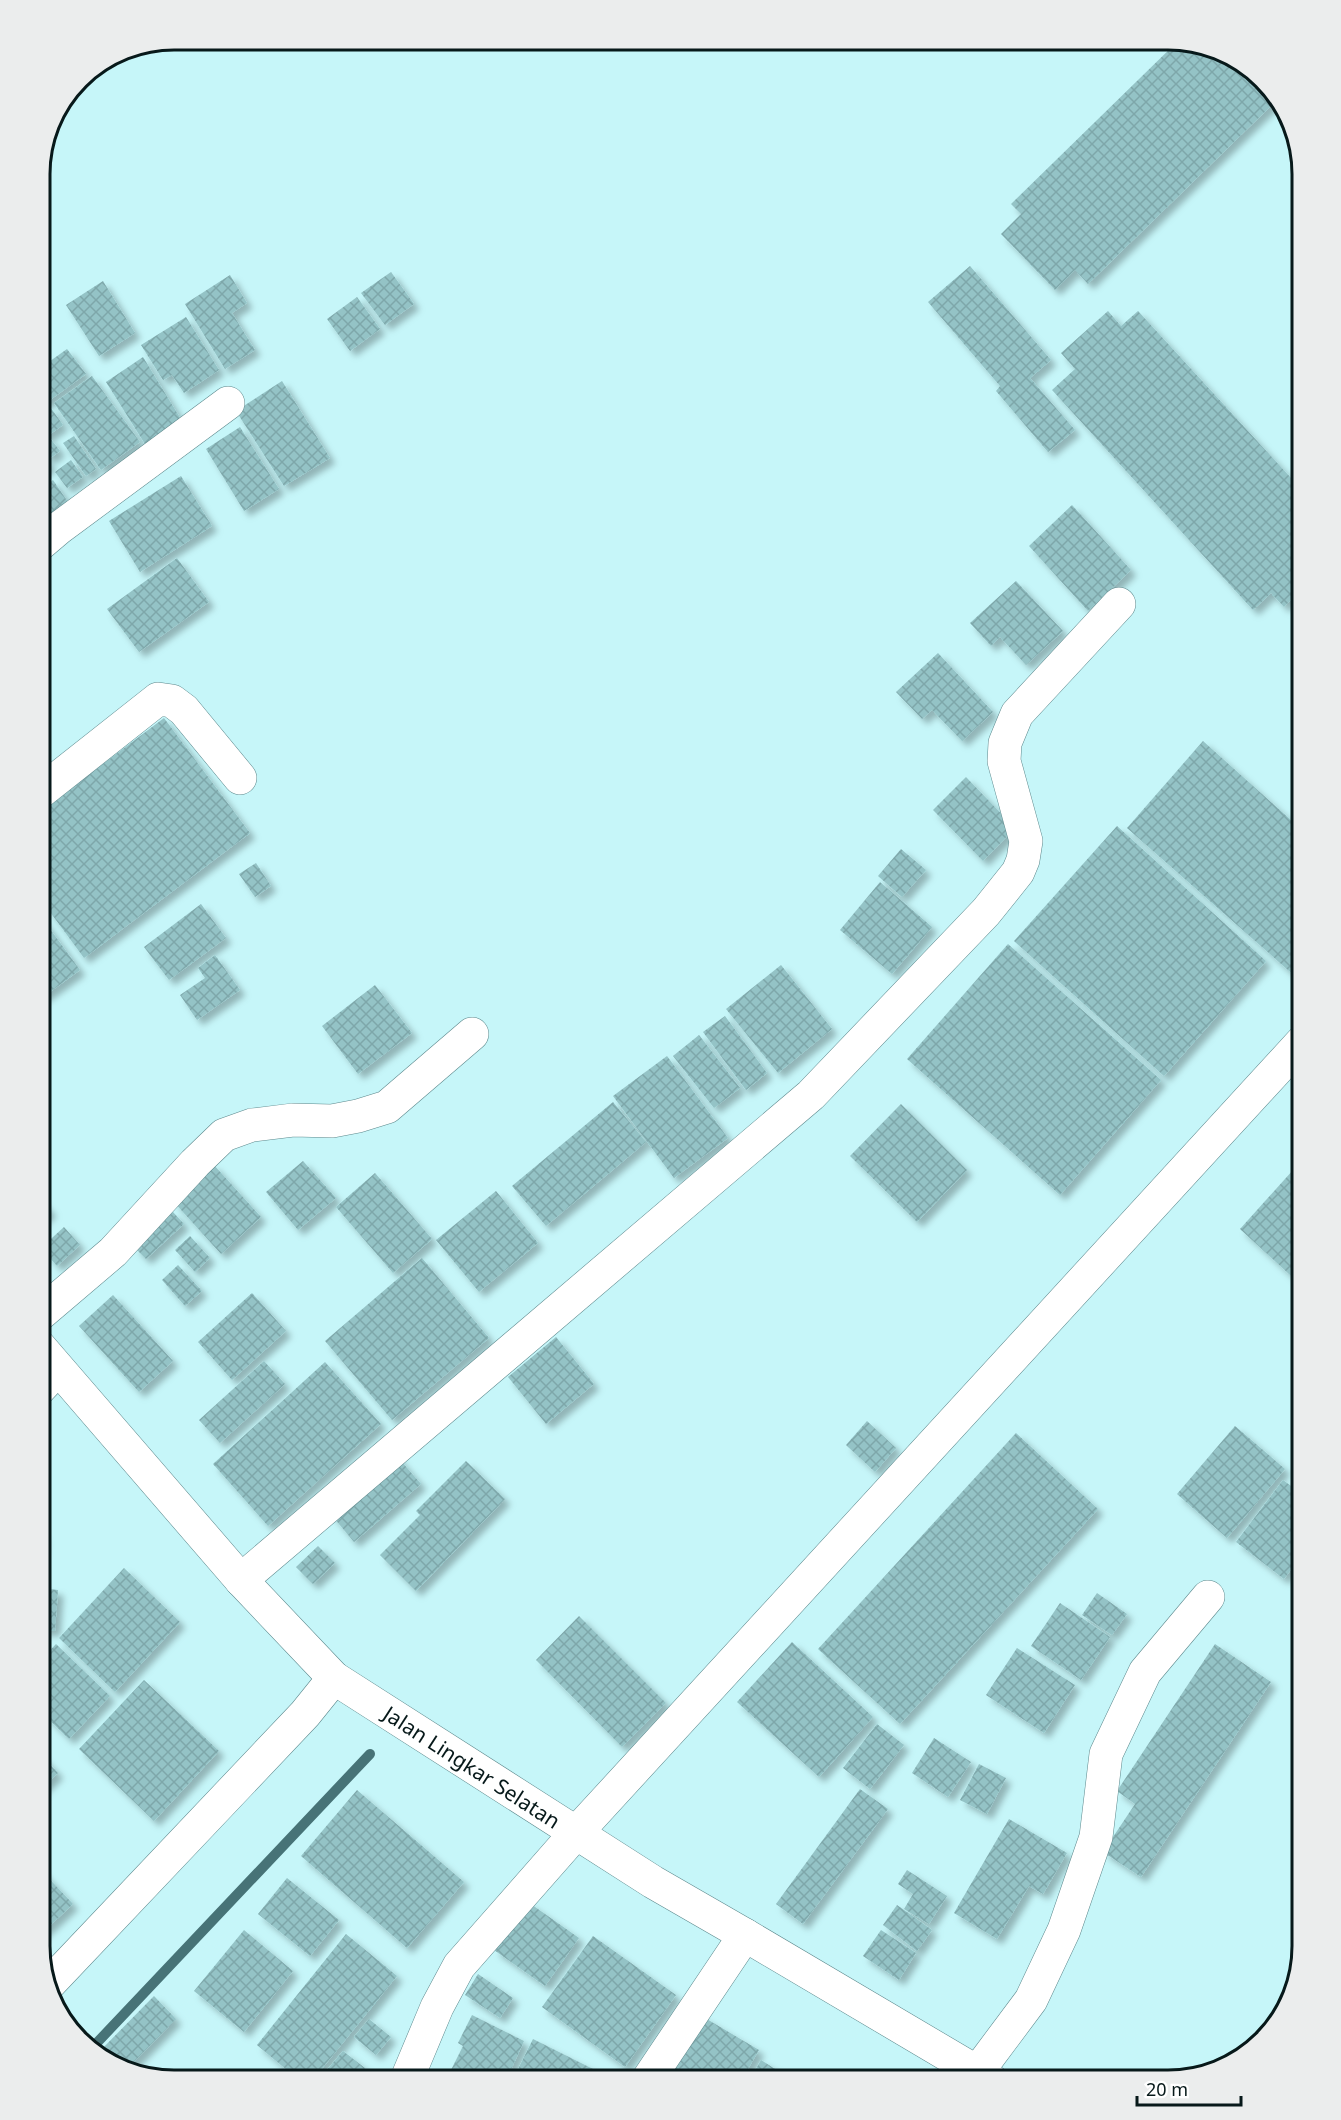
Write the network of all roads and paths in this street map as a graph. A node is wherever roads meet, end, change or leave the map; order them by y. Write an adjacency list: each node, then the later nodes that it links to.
1 (228, 403): 2 (main road)
2 (50, 536)
3 (1119, 604): 10 (main road)
4 (240, 778): 5 (main road)
5 (50, 785)
6 (472, 1034): 8 (main road)
7 (1292, 1053): 13 (main road)
8 (50, 1306)
9 (50, 1372): 10 (main road, Jalan Lingkar Selatan)
10 (241, 1580): 12 (main road, Jalan Lingkar Selatan)
11 (1208, 1597): 19 (main road)
12 (334, 1678): 13 (main road, Jalan Lingkar Selatan); 15 (main road)
13 (575, 1834): 14 (main road, Jalan Lingkar Selatan); 16 (main road)
14 (746, 1935): 17 (main road); 18 (main road, Jalan Lingkar Selatan)
15 (54, 1979)
16 (411, 2070)
17 (654, 2070)
18 (975, 2070)
19 (989, 2070)

